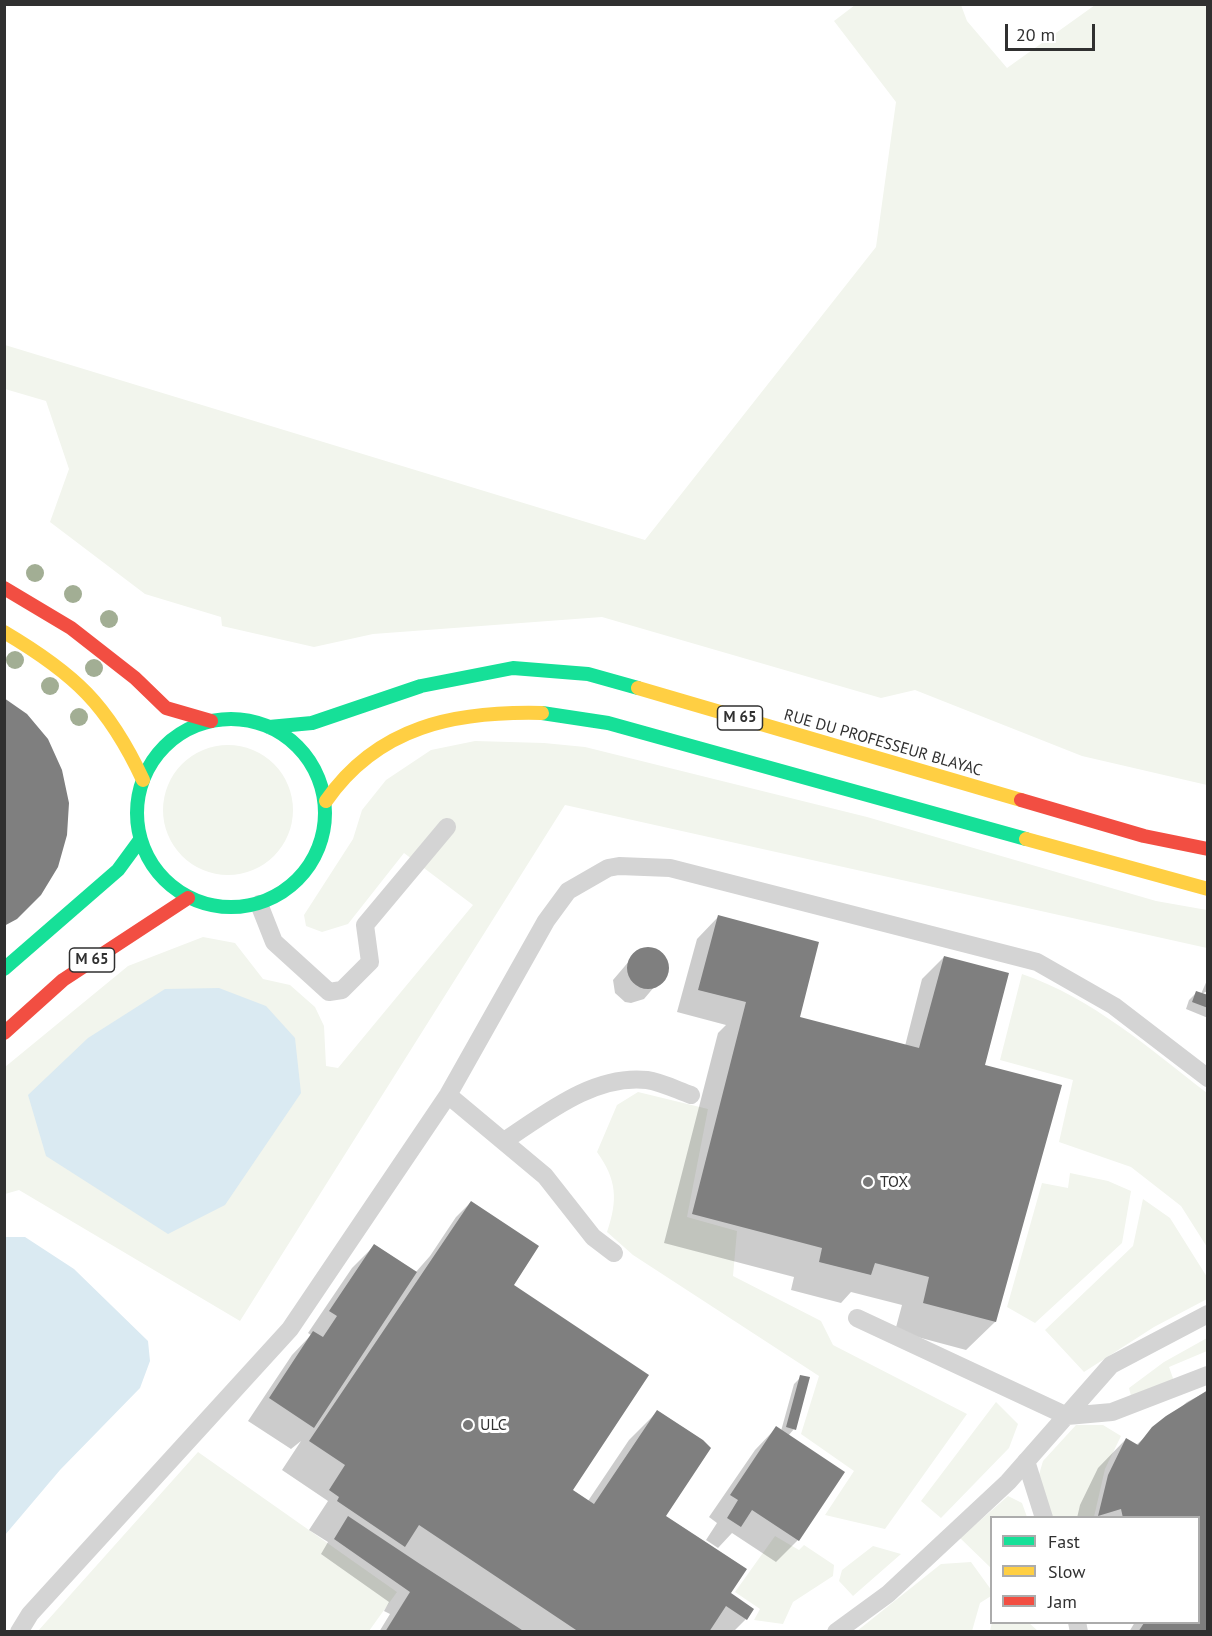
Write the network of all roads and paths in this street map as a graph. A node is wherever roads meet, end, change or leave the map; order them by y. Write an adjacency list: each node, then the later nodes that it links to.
1 (4, 588): 3 (main road)
2 (4, 632): 5 (main road)
3 (212, 721): 4 (main road); 5 (main road)
4 (269, 727): 6 (main road); 9 (main road, RUE DU PROFESSEUR BLAYAC / M 65)
5 (142, 780): 8 (main road)
6 (326, 801): 10 (main road, M 65); 12 (main road)
7 (447, 826): 12 (lane)
8 (140, 840): 11 (main road); 13 (main road)
9 (1208, 849)
10 (1208, 889)
11 (188, 898): 12 (main road); 14 (main road, M 65)
12 (259, 904)
13 (4, 969)
14 (4, 1033)
15 (1208, 1078): 16 (lane)
16 (448, 1095): 18 (lane); 26 (lane)
17 (692, 1095): 18 (lane)
18 (504, 1141): 19 (lane)
19 (614, 1253)
20 (1208, 1314): 23 (lane)
21 (857, 1318): 23 (lane)
22 (1208, 1375): 23 (lane)
23 (1067, 1416): 24 (lane)
24 (1026, 1461): 25 (lane); 27 (lane)
25 (1043, 1516)
26 (19, 1632)
27 (836, 1632)

